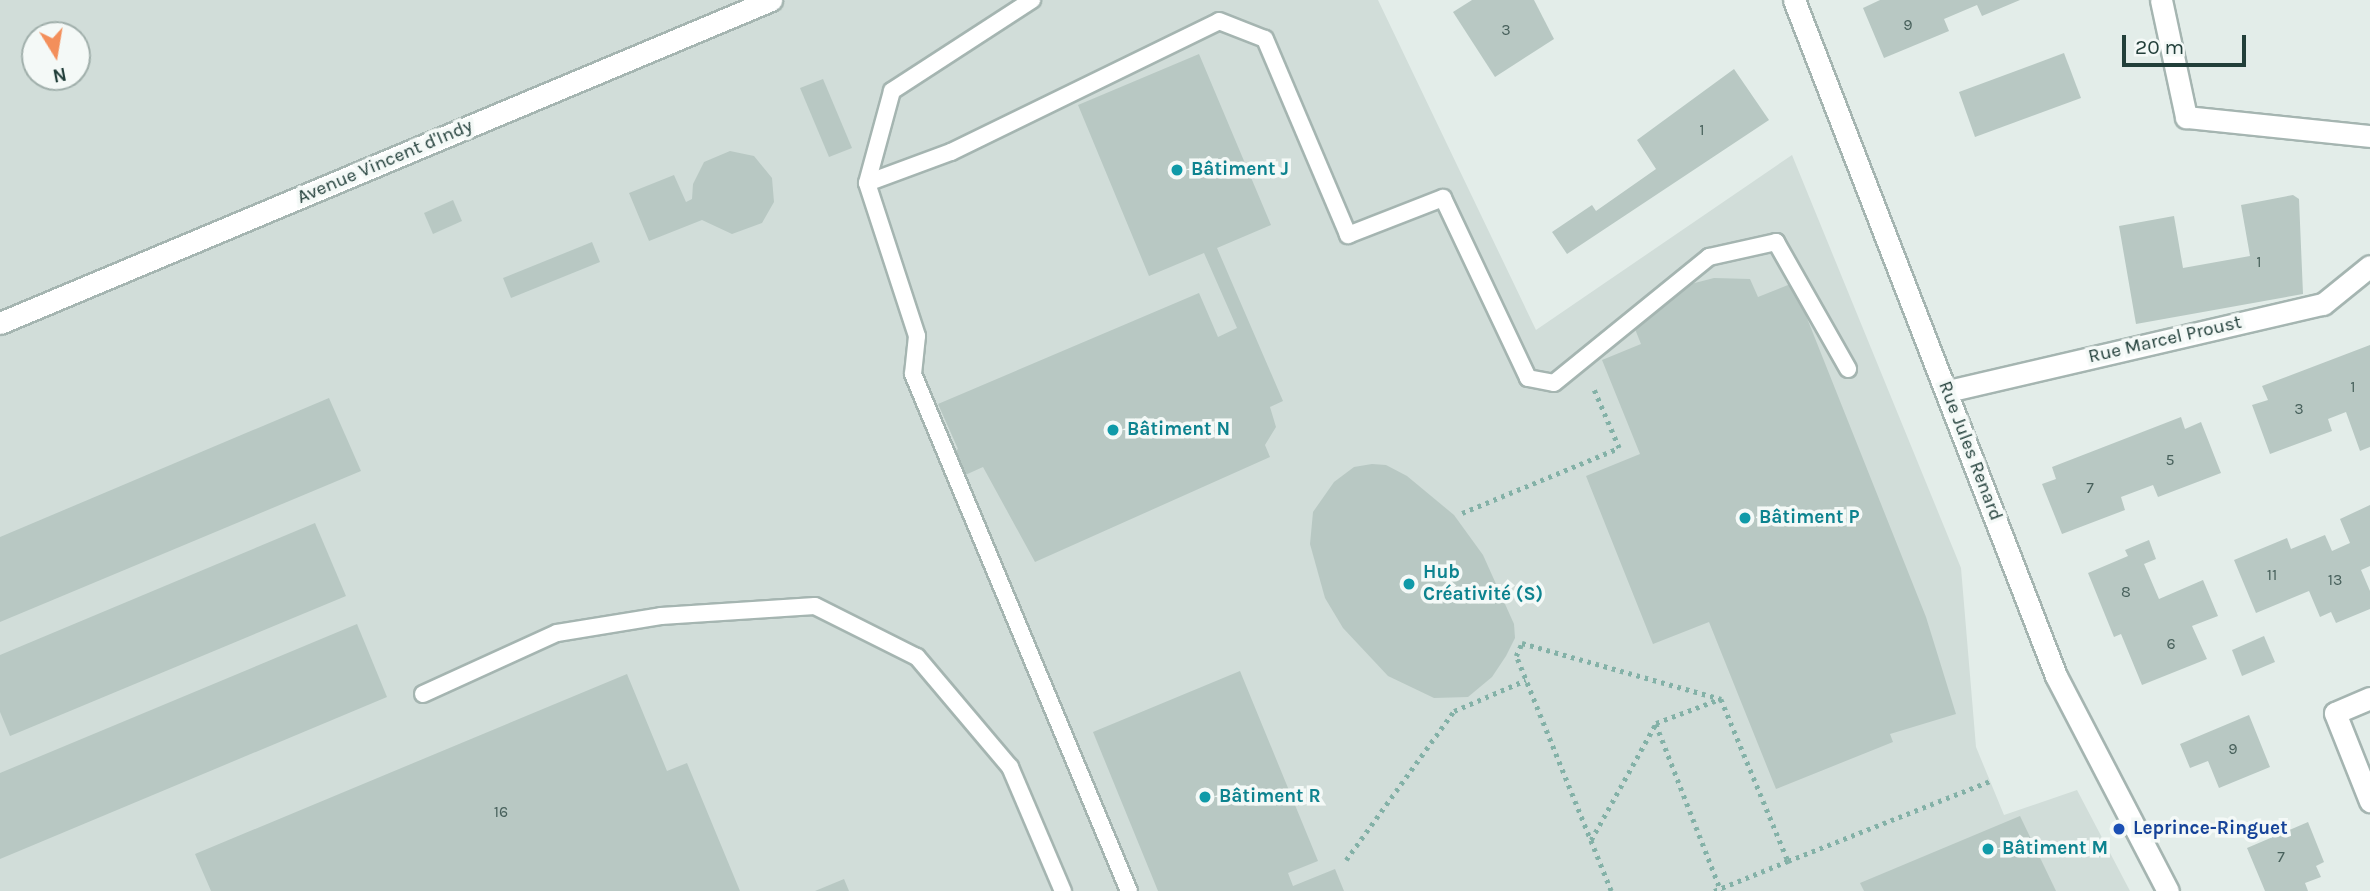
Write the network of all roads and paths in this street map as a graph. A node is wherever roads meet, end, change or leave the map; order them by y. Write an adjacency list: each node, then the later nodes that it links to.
1 (771, 0): 8 (street, Avenue Vincent d'Indy)
2 (1032, 0): 6 (lane)
3 (1794, 0): 11 (street, Rue Jules Renard)
4 (2161, 0): 5 (street)
5 (2370, 136)
6 (867, 183): 9 (lane); 25 (lane)
7 (2370, 267): 11 (street, Rue Marcel Proust)
8 (0, 323)
9 (1581, 359): 10 (lane); 12 (path)
10 (1847, 369)
11 (1948, 391): 27 (street, Rue Jules Renard)
12 (1462, 513)
13 (1526, 680): 16 (path); 20 (path); 21 (path)
14 (424, 694): 24 (lane)
15 (2370, 698): 19 (street)
16 (1721, 699): 17 (path); 22 (path)
17 (1656, 723): 20 (path); 23 (path)
18 (1990, 781): 22 (path)
19 (2370, 801)
20 (1591, 841): 26 (path)
21 (1346, 860)
22 (1788, 860): 23 (path)
23 (1718, 890)
24 (1063, 891)
25 (1129, 891)
26 (1611, 891)
27 (2168, 891)

